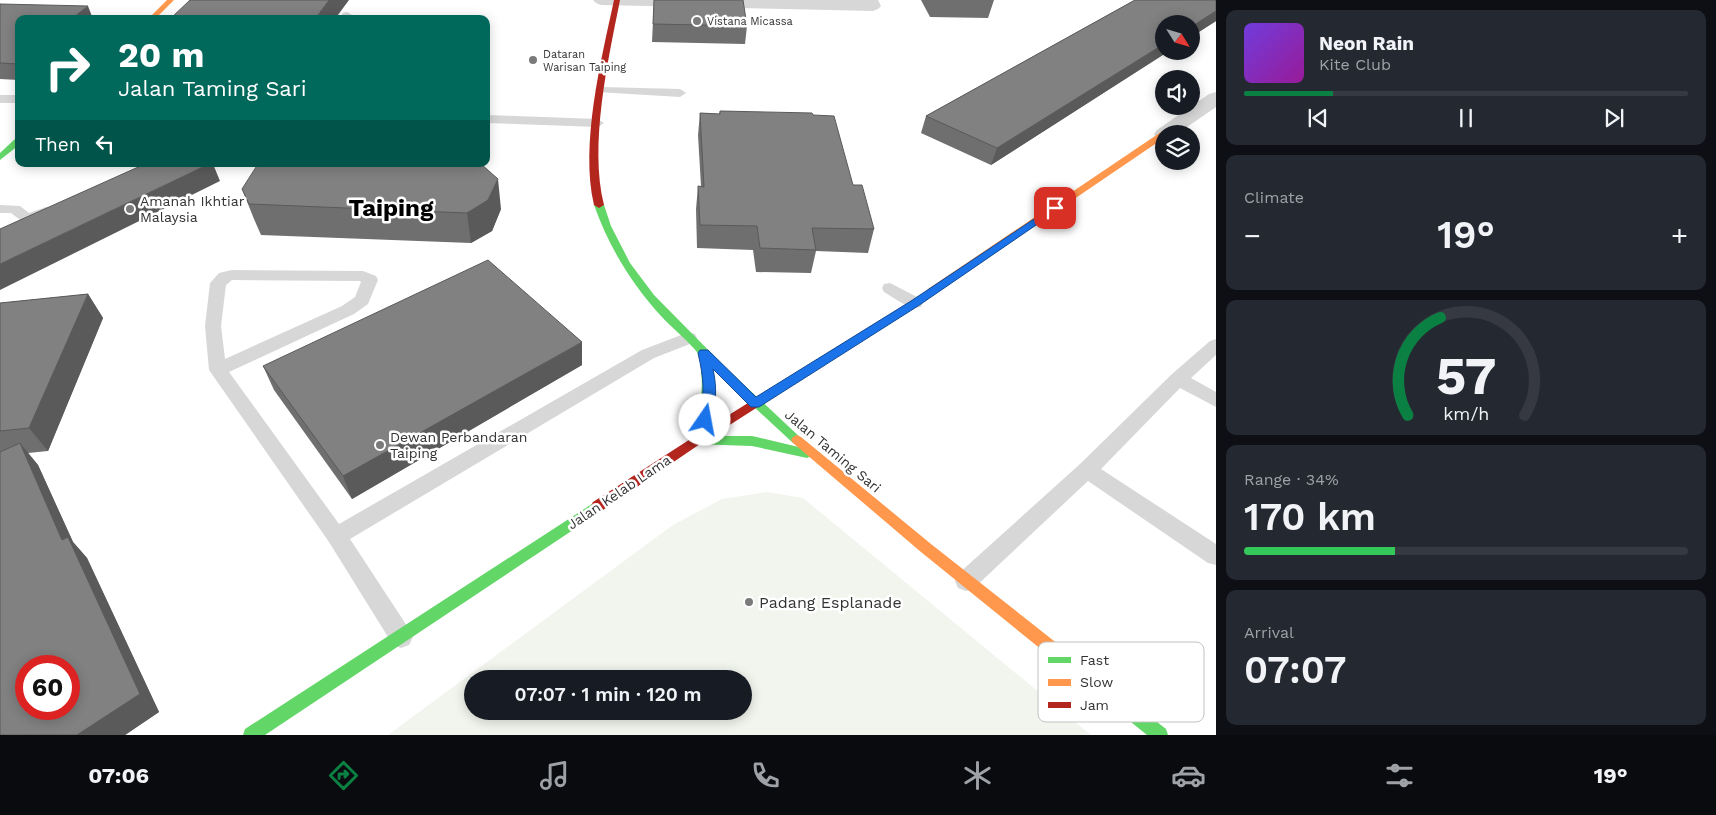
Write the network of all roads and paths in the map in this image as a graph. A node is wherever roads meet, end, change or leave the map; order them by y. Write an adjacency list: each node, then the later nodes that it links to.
1 (171, 0): 6 (main road)
2 (601, 0): 3 (street)
3 (617, 0): 4 (street); 7 (main road, Jalan Taming Sari)
4 (745, 1): 5 (street)
5 (871, 3)
6 (155, 15)
7 (601, 90): 8 (lane); 13 (main road, Jalan Taming Sari)
8 (680, 93)
9 (1216, 98): 14 (street, Jalan Kelab Lama)
10 (0, 99): 11 (lane)
11 (15, 99)
12 (490, 119): 13 (lane)
13 (598, 123): 22 (main road, Jalan Taming Sari)
14 (1177, 125)
15 (1155, 140): 21 (main road, Jalan Kelab Lama)
16 (15, 144): 17 (main road)
17 (0, 158)
18 (62, 203): 19 (lane)
19 (0, 209)
20 (890, 288): 21 (lane)
21 (915, 303): 28 (main road, Jalan Kelab Lama)
22 (688, 338): 24 (main road, Jalan Taming Sari); 32 (lane)
23 (1216, 345): 26 (lane)
24 (704, 353): 28 (main road, Jalan Taming Sari); 29 (main road)
25 (218, 370): 25 (lane); 32 (lane)
26 (1178, 379): 27 (lane); 31 (lane)
27 (1216, 400)
28 (755, 404): 29 (main road, Jalan Kelab Lama); 30 (main road, Jalan Taming Sari)
29 (696, 441): 30 (main road); 35 (main road, Jalan Kelab Lama)
30 (813, 455): 34 (main road, Jalan Taming Sari)
31 (1087, 470): 33 (lane); 34 (lane)
32 (336, 536): 35 (lane)
33 (1216, 556)
34 (966, 582): 36 (main road, Jalan Taming Sari)
35 (401, 637): 38 (main road, Jalan Kelab Lama)
36 (1042, 642)
37 (1144, 722): 39 (main road, Jalan Taming Sari)
38 (251, 735)
39 (1160, 735)

